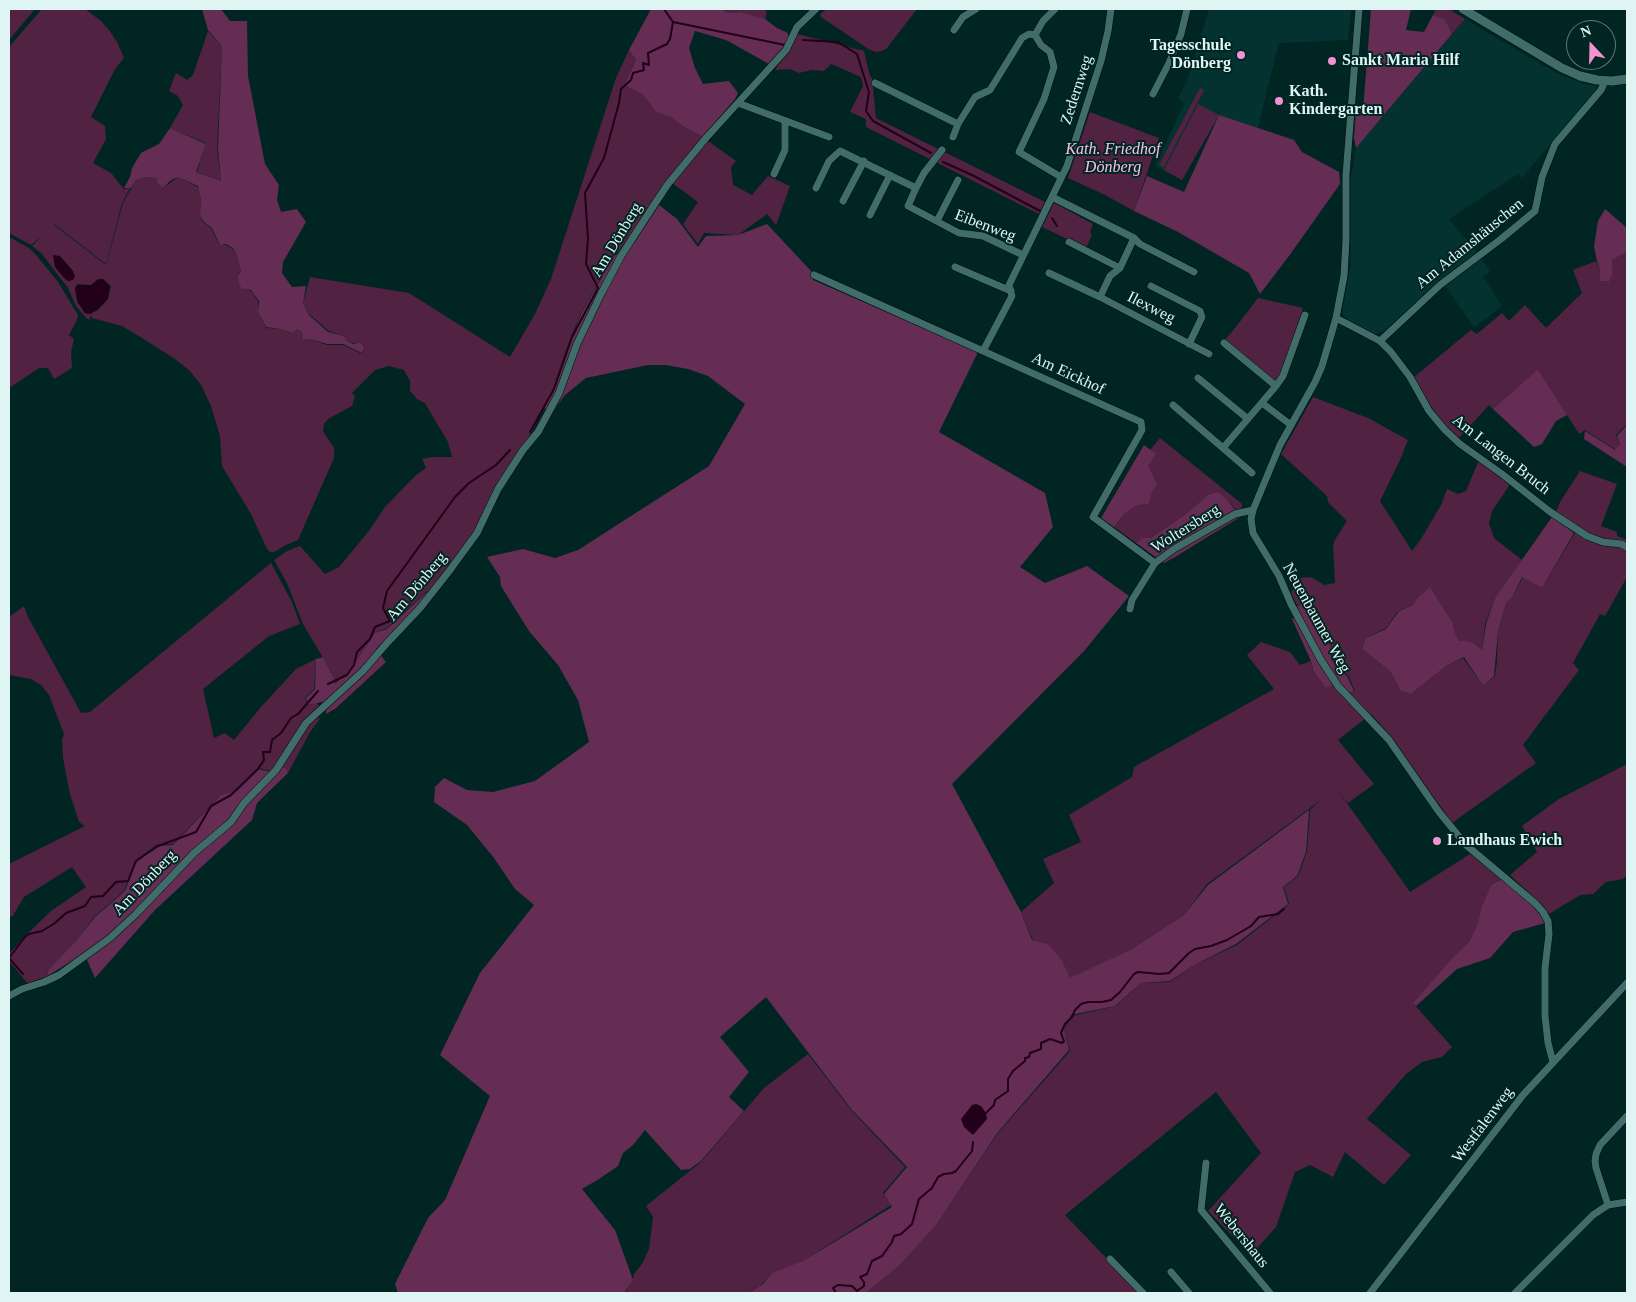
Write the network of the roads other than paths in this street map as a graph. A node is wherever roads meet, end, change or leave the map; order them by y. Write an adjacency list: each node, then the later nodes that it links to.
1 (816, 9): 14 (street, Am Dönberg)
2 (976, 9): 8 (street)
3 (1055, 9): 9 (street)
4 (1111, 9): 23 (street, Zedernweg)
5 (1187, 9): 13 (street)
6 (1358, 9): 43 (street, Neuenbaumer Weg)
7 (1463, 9): 11 (street)
8 (954, 30)
9 (1035, 35): 16 (street); 23 (street)
10 (1627, 79): 11 (street)
11 (1608, 81): 44 (street, Am Adamshäuschen)
12 (875, 83): 16 (street)
13 (1153, 94)
14 (738, 103): 15 (street); 62 (street, Am Dönberg)
15 (785, 121): 17 (street); 21 (street)
16 (958, 124): 18 (street)
17 (829, 137)
18 (953, 137)
19 (942, 150): 26 (street, Eibenweg)
20 (864, 161): 22 (street); 25 (street); 28 (street)
21 (774, 174)
22 (890, 175): 26 (street); 29 (street)
23 (1061, 177): 27 (street, Zedernweg)
24 (958, 180): 30 (street, Eibenweg)
25 (816, 188)
26 (916, 188): 30 (street, Eibenweg)
27 (1052, 197): 31 (street); 33 (street, Zedernweg)
28 (843, 201)
29 (870, 216)
30 (937, 221): 33 (street, Eibenweg)
31 (1134, 238): 35 (street, Ilexweg); 36 (street)
32 (1069, 242): 35 (street, Ilexweg)
33 (1023, 256): 40 (street, Zedernweg)
34 (955, 267): 40 (street)
35 (1120, 268): 41 (street, Ilexweg)
36 (1194, 272)
37 (1049, 273): 41 (street, Ilexweg)
38 (814, 275): 47 (street, Am Eickhof)
39 (1151, 286): 46 (street, Ilexweg)
40 (1011, 291): 47 (street, Zedernweg)
41 (1100, 297): 46 (street, Ilexweg)
42 (1305, 315): 50 (street)
43 (1336, 318): 44 (street, Am Langen Bruch); 54 (street, Neuenbaumer Weg)
44 (1380, 341): 58 (street, Am Langen Bruch)
45 (1224, 343): 50 (street)
46 (1189, 344): 48 (street, Ilexweg)
47 (983, 350): 59 (street, Am Eickhof)
48 (1209, 354)
49 (1198, 378): 53 (street)
50 (1276, 386): 51 (street)
51 (1262, 402): 53 (street); 54 (street)
52 (1173, 405): 55 (street)
53 (1248, 419): 55 (street)
54 (1291, 425): 57 (street, Neuenbaumer Weg)
55 (1223, 448): 56 (street)
56 (1252, 473)
57 (1253, 510): 59 (street, Woltersberg); 63 (street, Neuenbaumer Weg)
58 (1627, 547)
59 (1155, 563): 60 (street, Woltersberg)
60 (1130, 609)
61 (1627, 983): 63 (street, Westfalenweg)
62 (9, 996)
63 (1553, 1062): 73 (street, Westfalenweg)
64 (1627, 1116): 67 (street)
65 (1206, 1163): 72 (street, Webershaus)
66 (1627, 1202): 67 (street)
67 (1608, 1205): 74 (street)
68 (1110, 1259): 70 (street)
69 (1171, 1272): 71 (street)
70 (1143, 1293)
71 (1189, 1293)
72 (1270, 1293)
73 (1370, 1293)
74 (1515, 1293)

